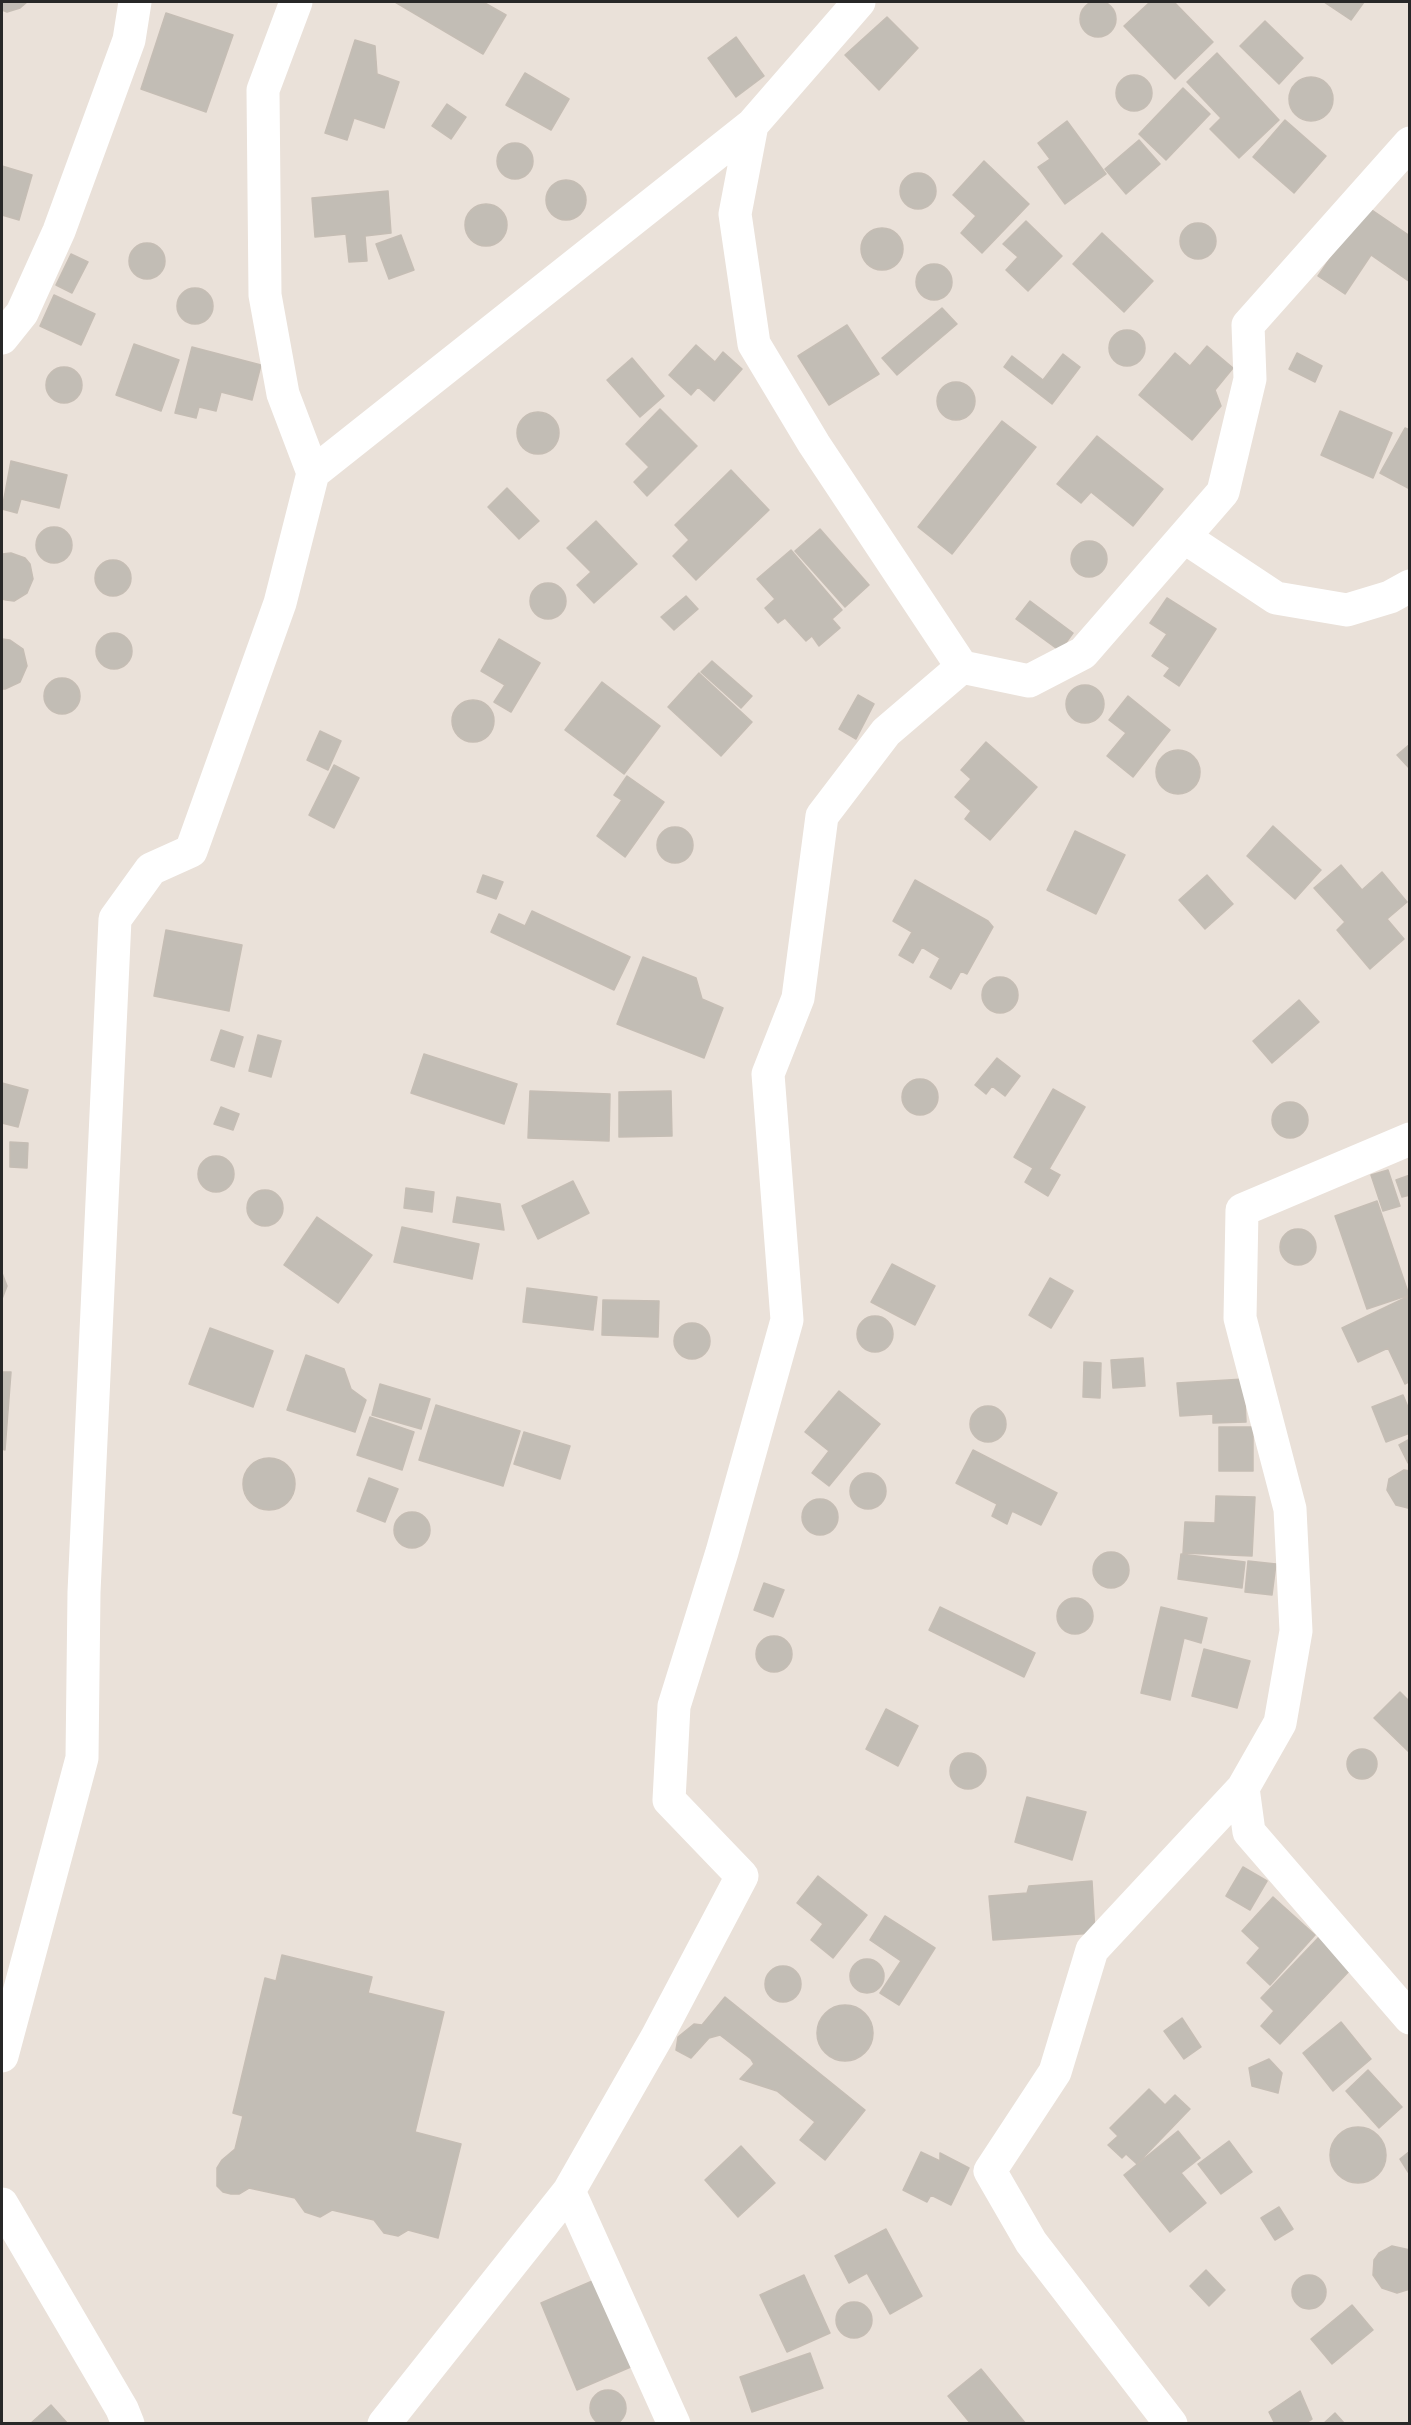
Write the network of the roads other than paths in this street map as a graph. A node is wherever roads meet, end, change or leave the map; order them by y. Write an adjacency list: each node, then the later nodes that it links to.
1 (135, 2): 6 (street)
2 (296, 2): 7 (street)
3 (859, 2): 4 (street)
4 (752, 125): 7 (street); 10 (street)
5 (1410, 143): 8 (street)
6 (2, 338)
7 (313, 473): 14 (street)
8 (1184, 537): 9 (street); 10 (street)
9 (1410, 586)
10 (962, 667): 15 (street)
11 (1410, 1139): 12 (street)
12 (1243, 1788): 13 (street); 20 (street)
13 (1410, 2018)
14 (2, 2056)
15 (569, 2191): 18 (street); 19 (street)
16 (2, 2204): 17 (street)
17 (128, 2424)
18 (384, 2424)
19 (674, 2424)
20 (1171, 2424)

